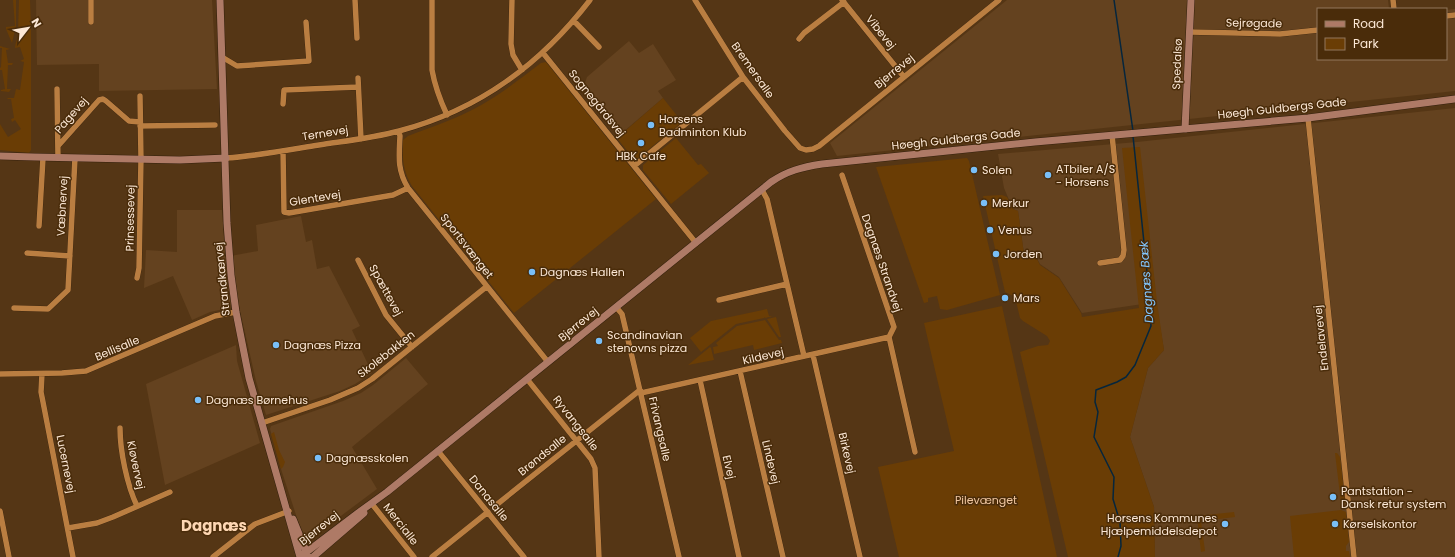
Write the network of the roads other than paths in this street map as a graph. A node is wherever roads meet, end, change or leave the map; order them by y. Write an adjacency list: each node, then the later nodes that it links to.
1 (90, 0): 12 (street)
2 (220, 0): 20 (street, Strandkærvej)
3 (356, 0): 16 (street)
4 (432, 0): 30 (street)
5 (512, 0): 21 (street)
6 (590, 0): 11 (street, Ternevej)
7 (694, 0): 22 (street, Bremersalle)
8 (999, 0): 23 (street, Bjerrevej)
9 (1191, 0): 15 (street, Spedalsø)
10 (843, 1): 17 (street); 23 (street, Vibevej)
11 (574, 21): 18 (street); 19 (street, Ternevej)
12 (91, 22)
13 (306, 22): 20 (street)
14 (1317, 30): 15 (street, Sejrøgade)
15 (1189, 32): 34 (street, Spedalsø)
16 (357, 38)
17 (799, 39)
18 (599, 47)
19 (543, 53): 21 (street, Ternevej); 47 (street, Sognegårdsvej)
20 (222, 57): 45 (street, Strandkærvej)
21 (522, 70): 30 (street, Ternevej)
22 (743, 77): 39 (street, Bremersalle); 47 (street)
23 (904, 77): 39 (street, Bjerrevej)
24 (358, 78): 25 (street)
25 (358, 87): 29 (street); 37 (street)
26 (57, 89): 38 (street, Pagevej)
27 (140, 96): 32 (street)
28 (1455, 99): 31 (street, Høegh Guldbergs Gade)
29 (284, 104)
30 (448, 115): 35 (street, Ternevej)
31 (1308, 118): 34 (street, Høegh Guldbergs Gade); 103 (street, Endelavevej)
32 (140, 124): 33 (street, Pagevej); 38 (street, Pagevej); 46 (street)
33 (215, 125)
34 (1185, 129): 36 (street, Høegh Guldbergs Gade)
35 (398, 132): 37 (street, Ternevej); 50 (street, Sportsvænget)
36 (1112, 135): 48 (street, Høegh Guldbergs Gade); 57 (street)
37 (361, 139): 40 (street, Ternevej)
38 (58, 146): 43 (street, Pagevej)
39 (800, 148)
40 (283, 151): 45 (street, Ternevej); 50 (street, Glentevej)
41 (0, 156): 42 (street, Ternevej)
42 (43, 158): 43 (street, Ternevej); 52 (street)
43 (58, 158): 44 (street, Ternevej)
44 (75, 158): 46 (street, Ternevej); 55 (street, Væbnervej)
45 (226, 158): 46 (street, Ternevej); 64 (street, Strandkærvej)
46 (141, 159): 58 (street, Prinsessevej)
47 (634, 166): 53 (street, Sognegårdsvej)
48 (802, 167): 51 (street, Bjerrevej)
49 (842, 175): 65 (street, Dagnæs Strandvej)
50 (408, 188): 60 (street, Sportsvænget)
51 (762, 190): 53 (street, Bjerrevej); 59 (street)
52 (38, 226)
53 (696, 243): 62 (street, Bjerrevej)
54 (27, 253): 55 (street)
55 (70, 256): 63 (street, Væbnervej)
56 (358, 260): 66 (street, Spættevej)
57 (1100, 262)
58 (137, 278)
59 (787, 284): 61 (street); 68 (street)
60 (486, 287): 66 (street, Skolebakken); 69 (street, Sportsvænget)
61 (719, 300)
62 (616, 307): 69 (street, Bjerrevej); 75 (street, Frivangsalle)
63 (14, 308)
64 (236, 312): 72 (street, Bellisalle); 76 (street, Strandkærvej)
65 (889, 337): 67 (street, Kildevej); 80 (street, Dagnæs Strandvej)
66 (412, 347): 76 (street, Skolebakken)
67 (813, 355): 68 (street, Kildevej); 102 (street, Birkevej)
68 (804, 356): 70 (street, Kildevej)
69 (548, 362): 73 (street, Bjerrevej)
70 (740, 371): 74 (street, Kildevej); 101 (street, Lindevej)
71 (0, 374): 72 (street, Bellisalle)
72 (42, 374): 88 (street, Lucernevej)
73 (527, 379): 78 (street, Ryvangsalle); 79 (street, Bjerrevej)
74 (700, 380): 75 (street, Kildevej); 100 (street, Elvej)
75 (641, 392): 78 (street, Brøndsalle); 99 (street, Frivangsalle)
76 (262, 423): 86 (street, Strandkærvej)
77 (120, 428): 83 (street, Kløvervej)
78 (577, 440): 84 (street, Brøndsalle); 98 (street, Ryvangsalle)
79 (438, 451): 82 (street, Bjerrevej); 87 (street, Danasalle)
80 (915, 452)
81 (170, 492): 83 (street, Kløvervej)
82 (372, 504): 89 (street, Bjerrevej); 94 (street, Bjerrevej); 95 (street, Mercialle)
83 (137, 506): 88 (street, Kløvervej)
84 (494, 506)
85 (0, 511): 90 (street)
86 (288, 511): 89 (street, Strandkærvej); 92 (street); 93 (street, Strandkærvej)
87 (488, 512): 96 (street); 97 (street, Danasalle)
88 (68, 528): 91 (street, Lucernevej)
89 (307, 554): 93 (street, Bjerrevej)
90 (9, 557)
91 (74, 557)
92 (213, 557)
93 (300, 557)
94 (313, 557)
95 (414, 557)
96 (432, 557)
97 (524, 557)
98 (599, 557)
99 (679, 557)
100 (740, 557)
101 (783, 557)
102 (860, 557)
103 (1354, 557)

